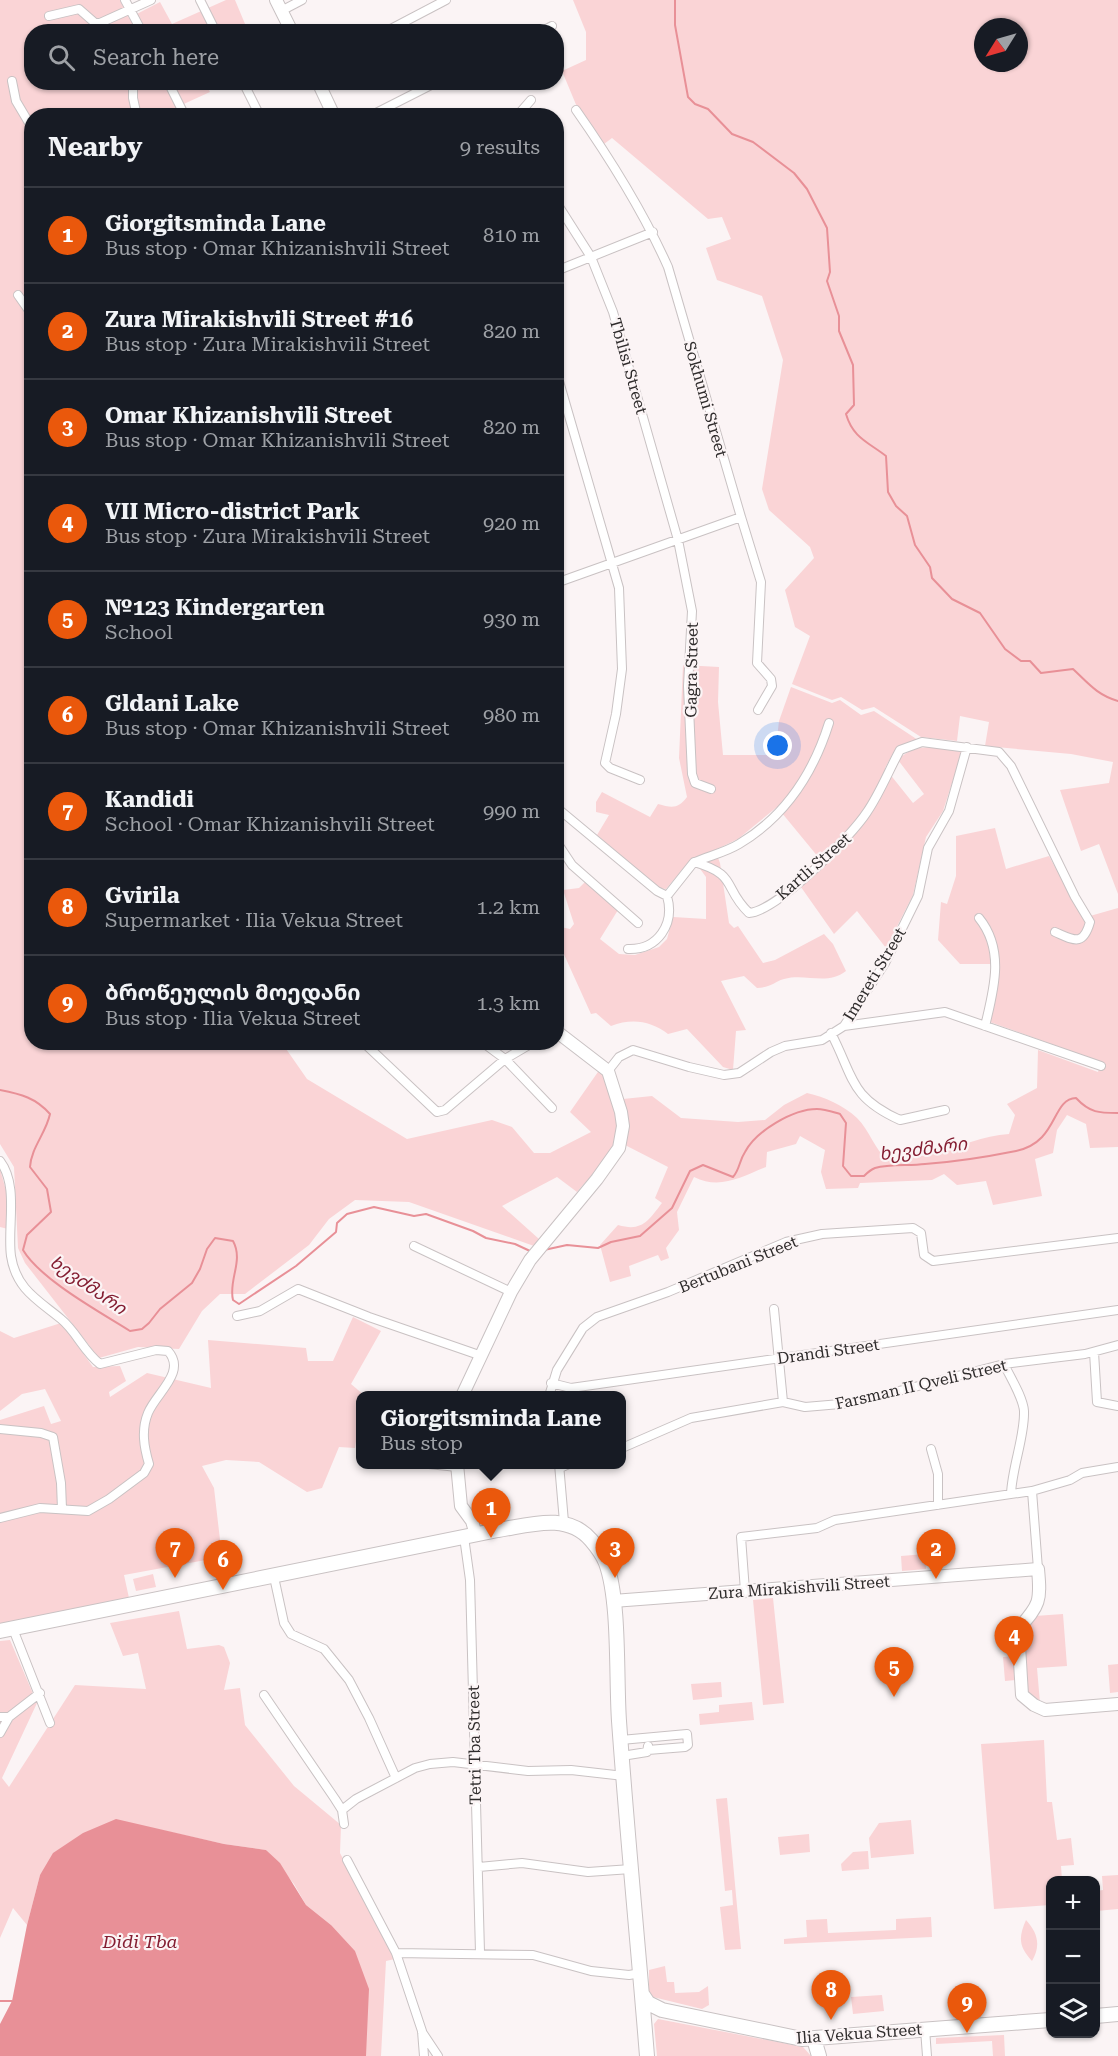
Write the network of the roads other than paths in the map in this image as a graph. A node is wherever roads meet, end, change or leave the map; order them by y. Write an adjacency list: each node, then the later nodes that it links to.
1 (125, 0): 7 (street)
2 (151, 0): 7 (street)
3 (200, 0): 10 (street)
4 (302, 0): 6 (street)
5 (446, 0): 12 (street)
6 (279, 5): 11 (street)
7 (130, 10): 8 (street); 9 (street)
8 (49, 15)
9 (138, 24)
10 (212, 24)
11 (288, 24)
12 (400, 24)
13 (12, 81): 27 (street)
14 (133, 90): 20 (street)
15 (172, 90): 21 (street)
16 (247, 90): 22 (street)
17 (322, 90): 23 (street)
18 (421, 90): 24 (street)
19 (531, 100): 25 (street)
20 (135, 108)
21 (181, 108)
22 (256, 108)
23 (330, 108)
24 (386, 108)
25 (524, 108)
26 (576, 110): 29 (street, Sokhumi Street)
27 (24, 114)
28 (564, 214): 30 (street, Tbilisi Street)
29 (653, 232): 30 (street); 35 (street, Sokhumi Street)
30 (591, 256): 31 (street); 36 (street, Tbilisi Street)
31 (564, 268)
32 (18, 295): 33 (street)
33 (24, 304)
34 (564, 398): 37 (street)
35 (741, 517): 36 (street); 39 (street, Sokhumi Street)
36 (678, 540): 37 (street); 43 (street, Gagra Street)
37 (613, 562): 38 (street); 42 (street)
38 (564, 580)
39 (758, 710)
40 (829, 723): 46 (street)
41 (967, 747): 46 (street, Kartli Street); 50 (street, Kartli Street); 52 (street, Imereti Street)
42 (640, 780)
43 (711, 789)
44 (564, 814): 47 (street)
45 (564, 853): 49 (street)
46 (694, 862): 47 (street)
47 (666, 896): 51 (street)
48 (979, 918): 53 (street)
49 (638, 923)
50 (1055, 932)
51 (628, 949)
52 (844, 1026): 53 (street); 54 (street, Imereti Street)
53 (986, 1026): 60 (street)
54 (831, 1033): 61 (street, Imereti Street); 63 (street)
55 (564, 1037): 61 (street)
56 (371, 1050): 59 (street)
57 (493, 1050): 59 (street)
58 (520, 1050): 59 (street)
59 (505, 1059): 62 (street)
60 (1101, 1066)
61 (608, 1071): 67 (street)
62 (552, 1108)
63 (945, 1110)
64 (0, 1161): 90 (street)
65 (1118, 1238): 76 (street, Bertubani Street)
66 (414, 1246): 67 (street)
67 (511, 1292): 73 (street)
68 (774, 1309): 74 (street)
69 (1118, 1310): 74 (street, Drandi Street)
70 (237, 1316): 73 (street)
71 (1118, 1346): 72 (street, Farsman II Qveli Street)
72 (1094, 1352): 75 (street, Farsman II Qveli Street); 80 (street)
73 (479, 1355): 77 (street)
74 (779, 1358): 76 (street, Drandi Street); 79 (street)
75 (1004, 1364): 79 (street, Farsman II Qveli Street); 88 (street)
76 (551, 1383): 78 (street)
77 (464, 1391)
78 (550, 1391)
79 (783, 1402): 82 (street, Farsman II Qveli Street)
80 (1118, 1406)
81 (0, 1429): 90 (street)
82 (626, 1446)
83 (931, 1449): 89 (street)
84 (1118, 1467): 87 (street)
85 (457, 1469): 93 (street)
86 (562, 1469): 92 (street)
87 (1032, 1491): 88 (street); 94 (street)
88 (1011, 1494): 89 (street)
89 (938, 1505): 96 (street)
90 (62, 1509): 91 (street)
91 (0, 1518)
92 (564, 1522): 93 (main road); 97 (main road)
93 (470, 1536): 95 (main road); 109 (street, Tetri Tba Street)
94 (1038, 1569): 96 (street, Zura Mirakishvili Street); 101 (street)
95 (274, 1577): 98 (main road); 111 (street)
96 (745, 1591): 97 (street, Zura Mirakishvili Street)
97 (613, 1601): 106 (main road)
98 (7, 1630): 99 (street)
99 (40, 1693): 102 (street); 103 (street)
100 (264, 1695): 112 (street)
101 (1118, 1704)
102 (4, 1717): 104 (street)
103 (50, 1723)
104 (0, 1733)
105 (647, 1737): 106 (street); 107 (street); 107 (street)
106 (621, 1740): 108 (main road)
107 (648, 1750): 108 (street)
108 (622, 1756): 110 (main road)
109 (473, 1764): 110 (street); 111 (street); 115 (street, Tetri Tba Street)
110 (624, 1776): 116 (main road)
111 (396, 1778): 112 (street)
112 (342, 1810): 113 (street)
113 (344, 1824)
114 (347, 1860): 118 (street)
115 (479, 1867): 116 (street); 117 (street, Tetri Tba Street)
116 (631, 1869): 119 (main road)
117 (480, 1952): 118 (street); 119 (street)
118 (396, 1953): 127 (street)
119 (641, 1973): 120 (main road)
120 (642, 1994): 121 (main road); 125 (main road)
121 (662, 2010): 125 (main road); 128 (main road, Ilia Vekua Street)
122 (1118, 2014): 123 (main road)
123 (1100, 2016)
124 (1046, 2019): 126 (main road, Ilia Vekua Street)
125 (645, 2027): 131 (main road)
126 (925, 2029): 128 (main road, Ilia Vekua Street); 133 (street)
127 (422, 2031): 129 (street); 130 (street)
128 (814, 2039): 132 (main road)
129 (424, 2056)
130 (438, 2056)
131 (647, 2056)
132 (819, 2056)
133 (927, 2056)

